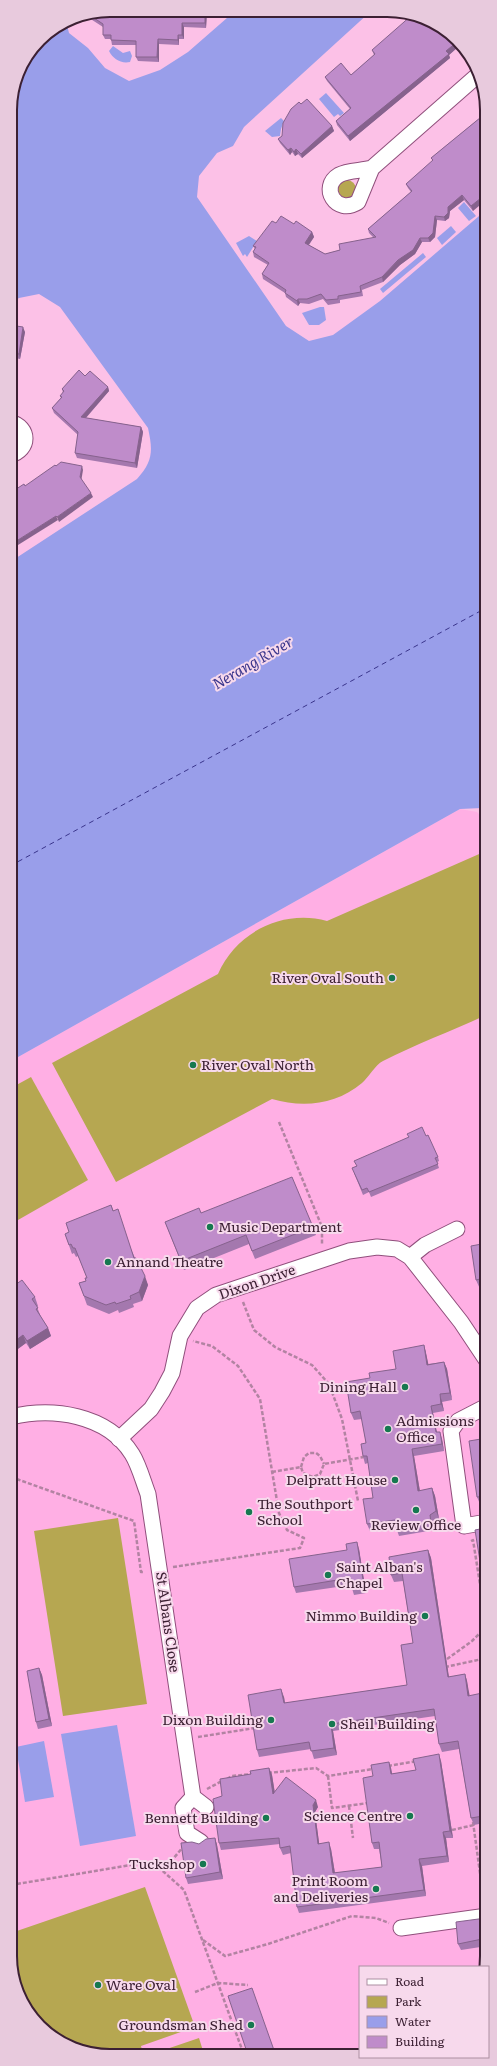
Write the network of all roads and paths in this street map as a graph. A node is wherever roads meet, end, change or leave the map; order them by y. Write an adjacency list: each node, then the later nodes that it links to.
1 (474, 78): 2 (street)
2 (372, 168)
3 (17, 425): 4 (street)
4 (17, 452)
5 (279, 1122): 8 (path)
6 (457, 1229): 7 (street)
7 (410, 1257): 8 (street, Dixon Drive); 11 (street, Dixon Drive)
8 (325, 1259): 9 (street, Dixon Drive)
9 (238, 1288): 10 (street, Dixon Drive); 16 (path)
10 (180, 1336): 14 (street, Dixon Drive); 19 (path)
11 (480, 1350)
12 (480, 1410): 21 (street)
13 (17, 1415): 14 (street)
14 (119, 1439): 30 (street, St Albans Close)
15 (364, 1458): 16 (path)
16 (350, 1459): 17 (path); 20 (path)
17 (324, 1464): 18 (path); 18 (path)
18 (301, 1467): 19 (path)
19 (272, 1472): 22 (path)
20 (358, 1501)
21 (480, 1523)
22 (304, 1538)
23 (468, 1541): 24 (path)
24 (480, 1584)
25 (480, 1634): 26 (path)
26 (447, 1659)
27 (480, 1660): 28 (path)
28 (441, 1668)
29 (255, 1728): 30 (path)
30 (184, 1739): 37 (street, St Albans Close)
31 (422, 1760): 32 (path)
32 (383, 1767)
33 (375, 1768): 36 (path)
34 (262, 1773): 36 (path)
35 (255, 1774): 37 (path)
36 (328, 1776): 39 (path)
37 (193, 1797): 40 (street); 45 (street)
38 (368, 1803): 39 (path)
39 (349, 1806): 44 (path)
40 (206, 1807)
41 (473, 1819): 42 (path)
42 (474, 1825): 43 (path); 46 (path)
43 (452, 1830)
44 (353, 1838)
45 (196, 1839): 47 (path)
46 (478, 1865): 48 (path)
47 (163, 1871): 49 (path); 52 (path)
48 (480, 1878)
49 (17, 1884)
50 (480, 1918): 51 (street)
51 (401, 1928): 52 (path)
52 (202, 1940): 53 (path)
53 (218, 1983): 54 (path); 55 (path); 56 (path)
54 (248, 1985)
55 (195, 1992)
56 (242, 2049)

